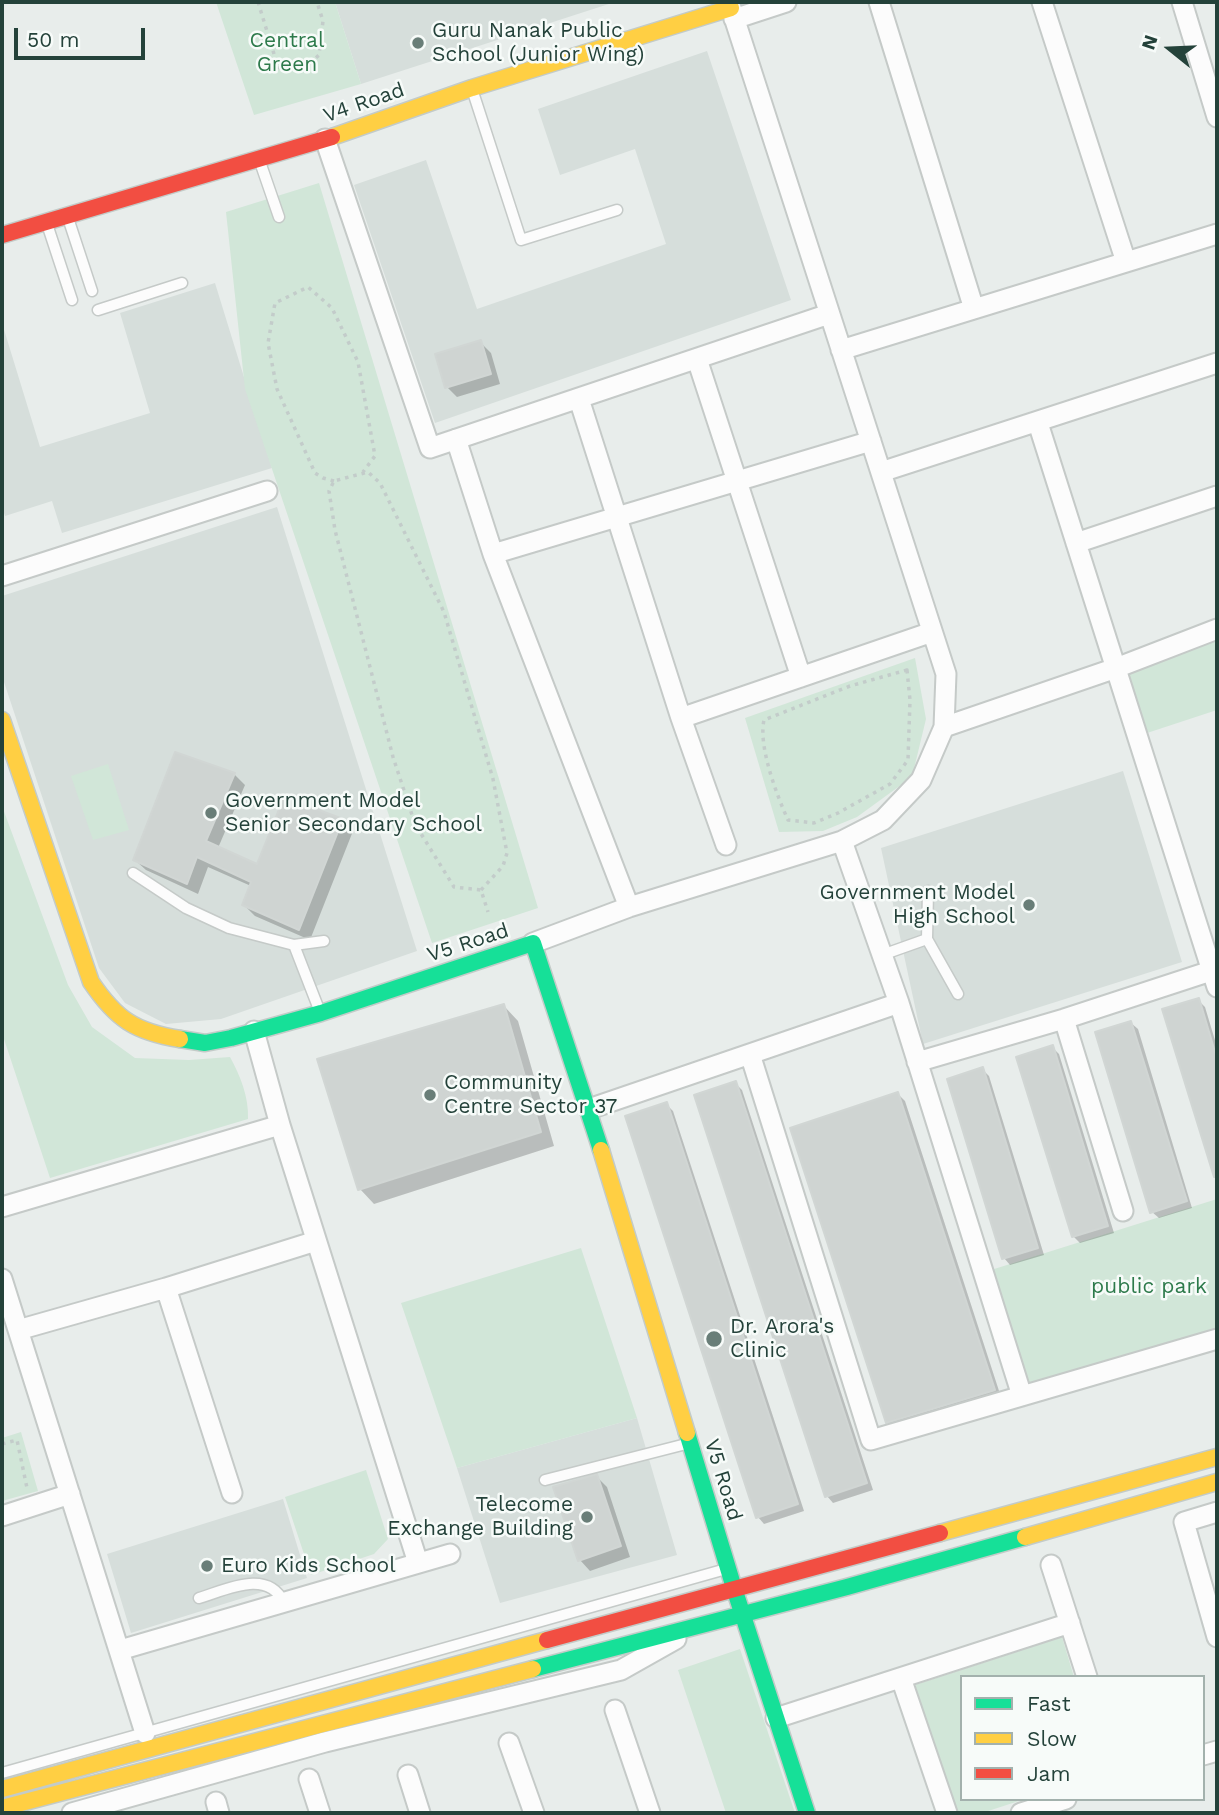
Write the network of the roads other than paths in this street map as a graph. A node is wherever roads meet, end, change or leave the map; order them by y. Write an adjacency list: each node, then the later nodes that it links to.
1 (786, 2): 5 (street)
2 (879, 2): 20 (street)
3 (1042, 2): 16 (street)
4 (1182, 2): 7 (street)
5 (731, 10): 6 (main road, V4 Road); 22 (street)
6 (472, 88): 8 (main road, V4 Road); 10 (lane)
7 (1217, 117)
8 (324, 139): 9 (main road, V4 Road); 28 (street)
9 (259, 159): 11 (main road, V4 Road); 12 (lane)
10 (617, 210)
11 (67, 216): 13 (main road, V4 Road); 18 (lane)
12 (279, 217)
13 (46, 222): 15 (main road, V4 Road); 19 (lane)
14 (1217, 234): 16 (street)
15 (2, 235)
16 (1126, 262): 20 (street)
17 (182, 283): 21 (lane)
18 (92, 291)
19 (72, 300)
20 (974, 309): 23 (street)
21 (98, 310)
22 (829, 314): 23 (street); 24 (street)
23 (841, 350): 29 (street)
24 (697, 359): 26 (street); 31 (street)
25 (1217, 363): 27 (street)
26 (579, 399): 28 (street); 34 (street)
27 (1038, 423): 30 (street); 35 (street)
28 (456, 439): 36 (street)
29 (871, 441): 30 (street); 31 (street)
30 (881, 472): 39 (street)
31 (737, 481): 34 (street); 41 (street)
32 (267, 491): 37 (street)
33 (1217, 496): 35 (street)
34 (617, 518): 36 (street); 42 (street)
35 (1076, 543): 40 (street)
36 (493, 554): 49 (street)
37 (2, 576)
38 (1217, 629): 40 (street)
39 (933, 632): 41 (street); 44 (street)
40 (1116, 668): 44 (street); 55 (street)
41 (801, 677): 42 (street)
42 (681, 718): 46 (street)
43 (2, 720): 60 (main road, V5 Road)
44 (944, 727): 45 (street)
45 (842, 841): 49 (street); 54 (street)
46 (726, 845)
47 (133, 873): 53 (lane)
48 (928, 891): 50 (lane)
49 (629, 906): 52 (street)
50 (927, 939): 54 (lane); 56 (lane)
51 (324, 941): 53 (lane)
52 (533, 943): 58 (main road, V5 Road); 63 (main road, V5 Road)
53 (294, 946): 58 (lane)
54 (882, 955): 57 (street)
55 (1216, 976): 59 (street)
56 (958, 994)
57 (899, 1003): 61 (street); 62 (street)
58 (321, 1013): 60 (main road, V5 Road)
59 (1064, 1019): 62 (street); 66 (street)
60 (254, 1031): 64 (street)
61 (750, 1054): 63 (street); 72 (street)
62 (917, 1062): 72 (street)
63 (589, 1109): 73 (main road, V5 Road)
64 (280, 1125): 65 (street); 67 (street)
65 (2, 1207)
66 (1123, 1212)
67 (316, 1241): 69 (street); 82 (street)
68 (2, 1279): 70 (street)
69 (166, 1288): 70 (street); 77 (street)
70 (18, 1330): 78 (street)
71 (1217, 1339): 72 (street)
72 (1022, 1396)
73 (690, 1443): 75 (lane); 84 (main road, V5 Road)
74 (1217, 1457): 85 (main road)
75 (544, 1479)
76 (1217, 1482): 88 (main road)
77 (232, 1493)
78 (70, 1494): 80 (street); 93 (street)
79 (1217, 1513): 89 (street)
80 (2, 1516)
81 (450, 1554): 82 (street)
82 (418, 1563): 87 (street)
83 (1051, 1565): 90 (street)
84 (728, 1569): 85 (main road, V5 Road); 98 (lane)
85 (734, 1588): 88 (main road, V5 Road); 103 (main road)
86 (199, 1598): 87 (lane)
87 (284, 1603): 93 (street)
88 (742, 1613): 91 (main road); 97 (main road, V5 Road)
89 (1214, 1617): 92 (street)
90 (1070, 1623): 94 (street); 95 (street)
91 (701, 1624): 105 (main road); 106 (street)
92 (1217, 1637)
93 (120, 1650): 98 (street)
94 (1086, 1675)
95 (901, 1678): 97 (street); 112 (street)
96 (615, 1710): 110 (street)
97 (776, 1718): 111 (main road, V5 Road)
98 (145, 1732): 100 (lane)
99 (509, 1743): 109 (street)
100 (2, 1773)
101 (408, 1775): 108 (street)
102 (309, 1779): 107 (street)
103 (2, 1789)
104 (1060, 1801): 113 (street)
105 (2, 1808)
106 (72, 1813)
107 (320, 1813)
108 (420, 1813)
109 (534, 1813)
110 (650, 1813)
111 (807, 1813)
112 (947, 1813)
113 (1021, 1813)

